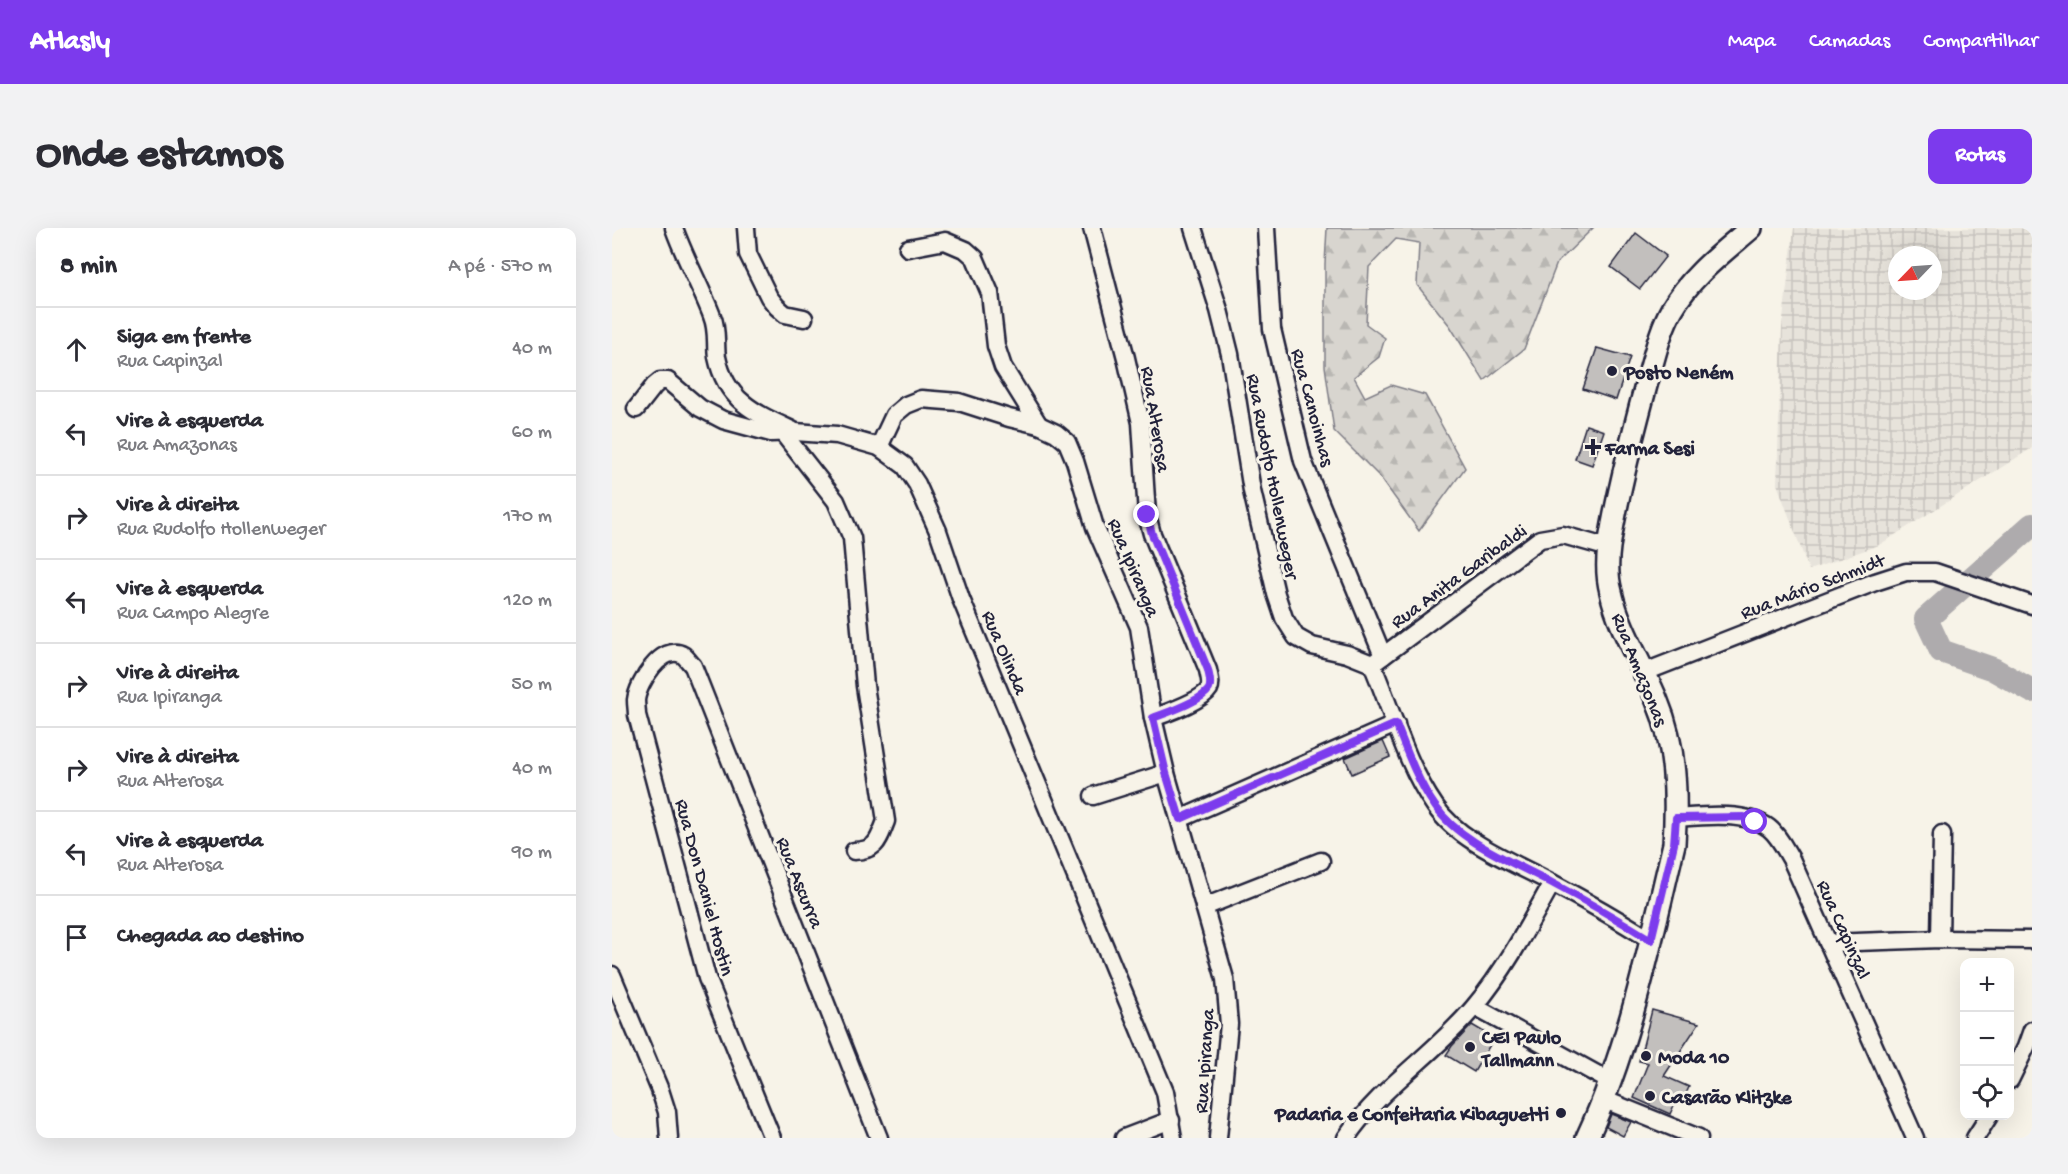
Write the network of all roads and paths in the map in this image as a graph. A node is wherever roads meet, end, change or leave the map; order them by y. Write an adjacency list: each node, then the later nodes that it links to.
1 (674, 228): 11 (street)
2 (746, 228): 8 (street)
3 (1092, 228): 18 (street, Rua Alterosa)
4 (1192, 228): 16 (street, Rua Rudolfo Hollenweger)
5 (1266, 228): 16 (street, Rua Canoinhas)
6 (1751, 228): 13 (main road, Rua Amazonas)
7 (909, 248): 10 (street)
8 (804, 318)
9 (636, 409): 11 (street, Rua Olinda)
10 (1039, 425): 12 (street, Rua Ipiranga); 18 (street, Rua Ipiranga)
11 (789, 432): 12 (street, Rua Olinda); 25 (street)
12 (879, 447): 38 (street, Rua Olinda)
13 (1609, 548): 16 (street, Rua Anita Garibaldi); 17 (main road, Rua Amazonas)
14 (2032, 605): 17 (street, Rua Mário Schmidt)
15 (671, 652): 41 (street, Rua Don Daniel Hostin); 42 (street, Rua Ascurra)
16 (1377, 660): 19 (street)
17 (1644, 672): 22 (main road, Rua Amazonas)
18 (1153, 718): 20 (street, Rua Ipiranga)
19 (1396, 724): 23 (street); 27 (street)
20 (1166, 773): 21 (street); 23 (street, Rua Ipiranga)
21 (1094, 796)
22 (1676, 818): 30 (main road, Rua Amazonas); 32 (street, Rua Capinzal)
23 (1180, 819): 28 (street, Rua Ipiranga)
24 (1942, 834): 29 (street)
25 (854, 851)
26 (1322, 861): 28 (street)
27 (1552, 883): 30 (street); 34 (street)
28 (1204, 907): 45 (street, Rua Ipiranga)
29 (1940, 939): 31 (street); 32 (street)
30 (1651, 940): 37 (main road, Rua Amazonas)
31 (2032, 940)
32 (1828, 943): 49 (street, Rua Capinzal)
33 (612, 975): 40 (street)
34 (1475, 1007): 37 (street); 46 (street)
35 (2032, 1030): 36 (street)
36 (2014, 1072)
37 (1608, 1091): 47 (main road, Rua Amazonas); 48 (street)
38 (1171, 1120): 43 (street); 44 (street, Rua Olinda)
39 (1986, 1120): 50 (street)
40 (669, 1138)
41 (772, 1138)
42 (879, 1138)
43 (1124, 1138)
44 (1173, 1138)
45 (1218, 1138)
46 (1346, 1138)
47 (1587, 1138)
48 (1699, 1138)
49 (1915, 1138)
50 (1975, 1138)

